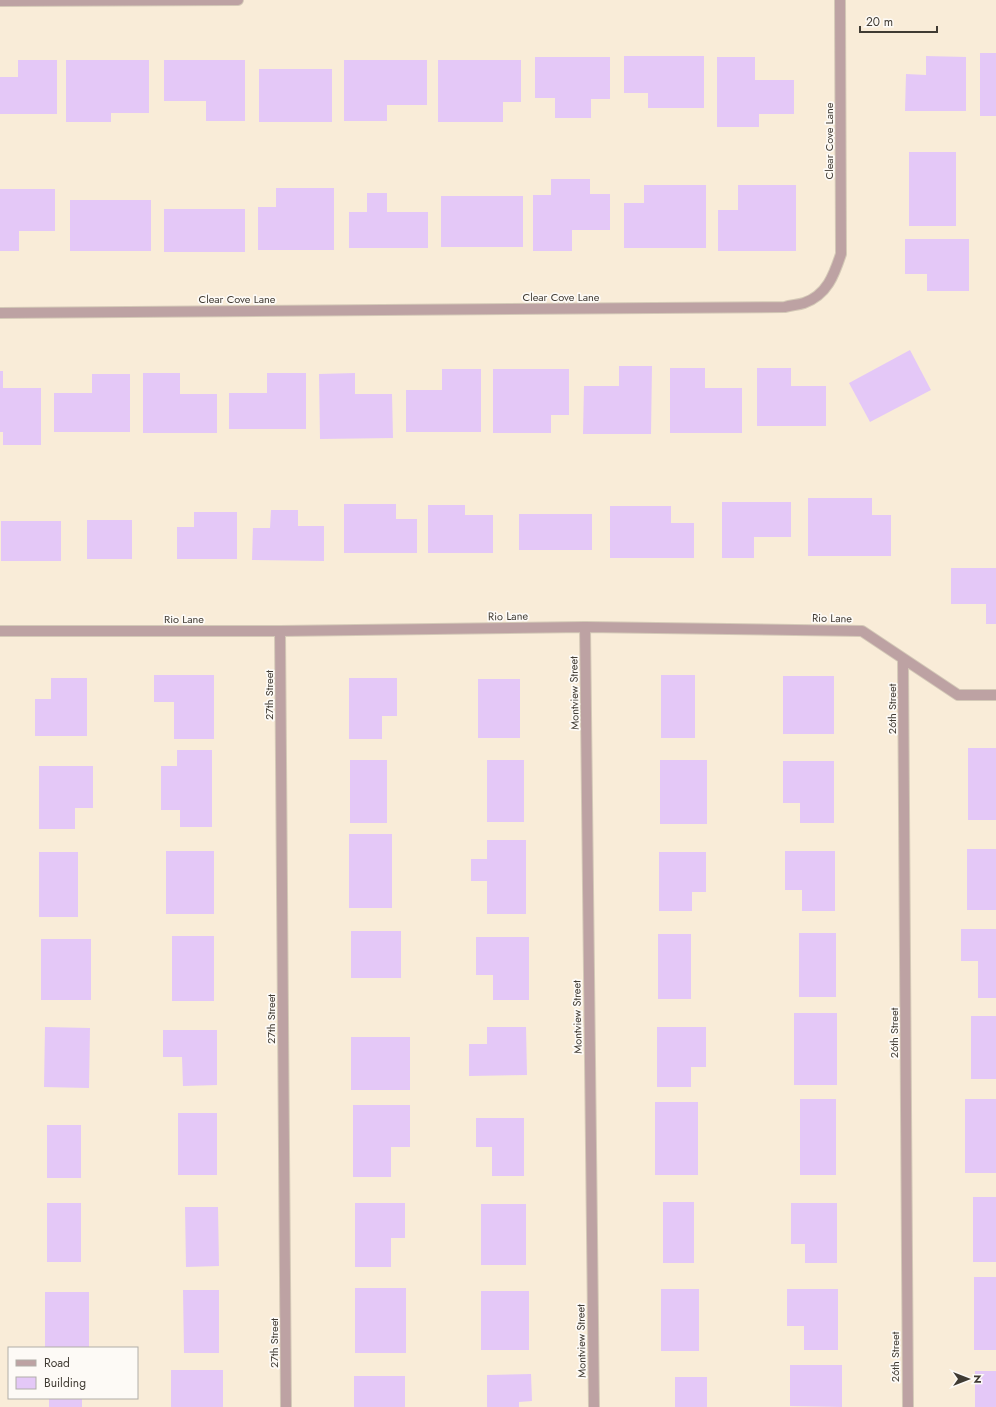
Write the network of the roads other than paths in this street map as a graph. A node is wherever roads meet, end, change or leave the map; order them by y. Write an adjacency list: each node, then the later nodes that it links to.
1 (238, 0): 3 (street)
2 (840, 0): 4 (street, Clear Cove Lane)
3 (0, 1)
4 (0, 313)
5 (585, 627): 7 (street, Rio Lane); 8 (street, Rio Lane); 11 (street, Montview Street)
6 (0, 630): 7 (street, Rio Lane)
7 (280, 630): 10 (street, 27th Street)
8 (903, 660): 9 (street, Rio Lane); 12 (street, 26th Street)
9 (996, 695)
10 (286, 1407)
11 (594, 1407)
12 (908, 1407)

